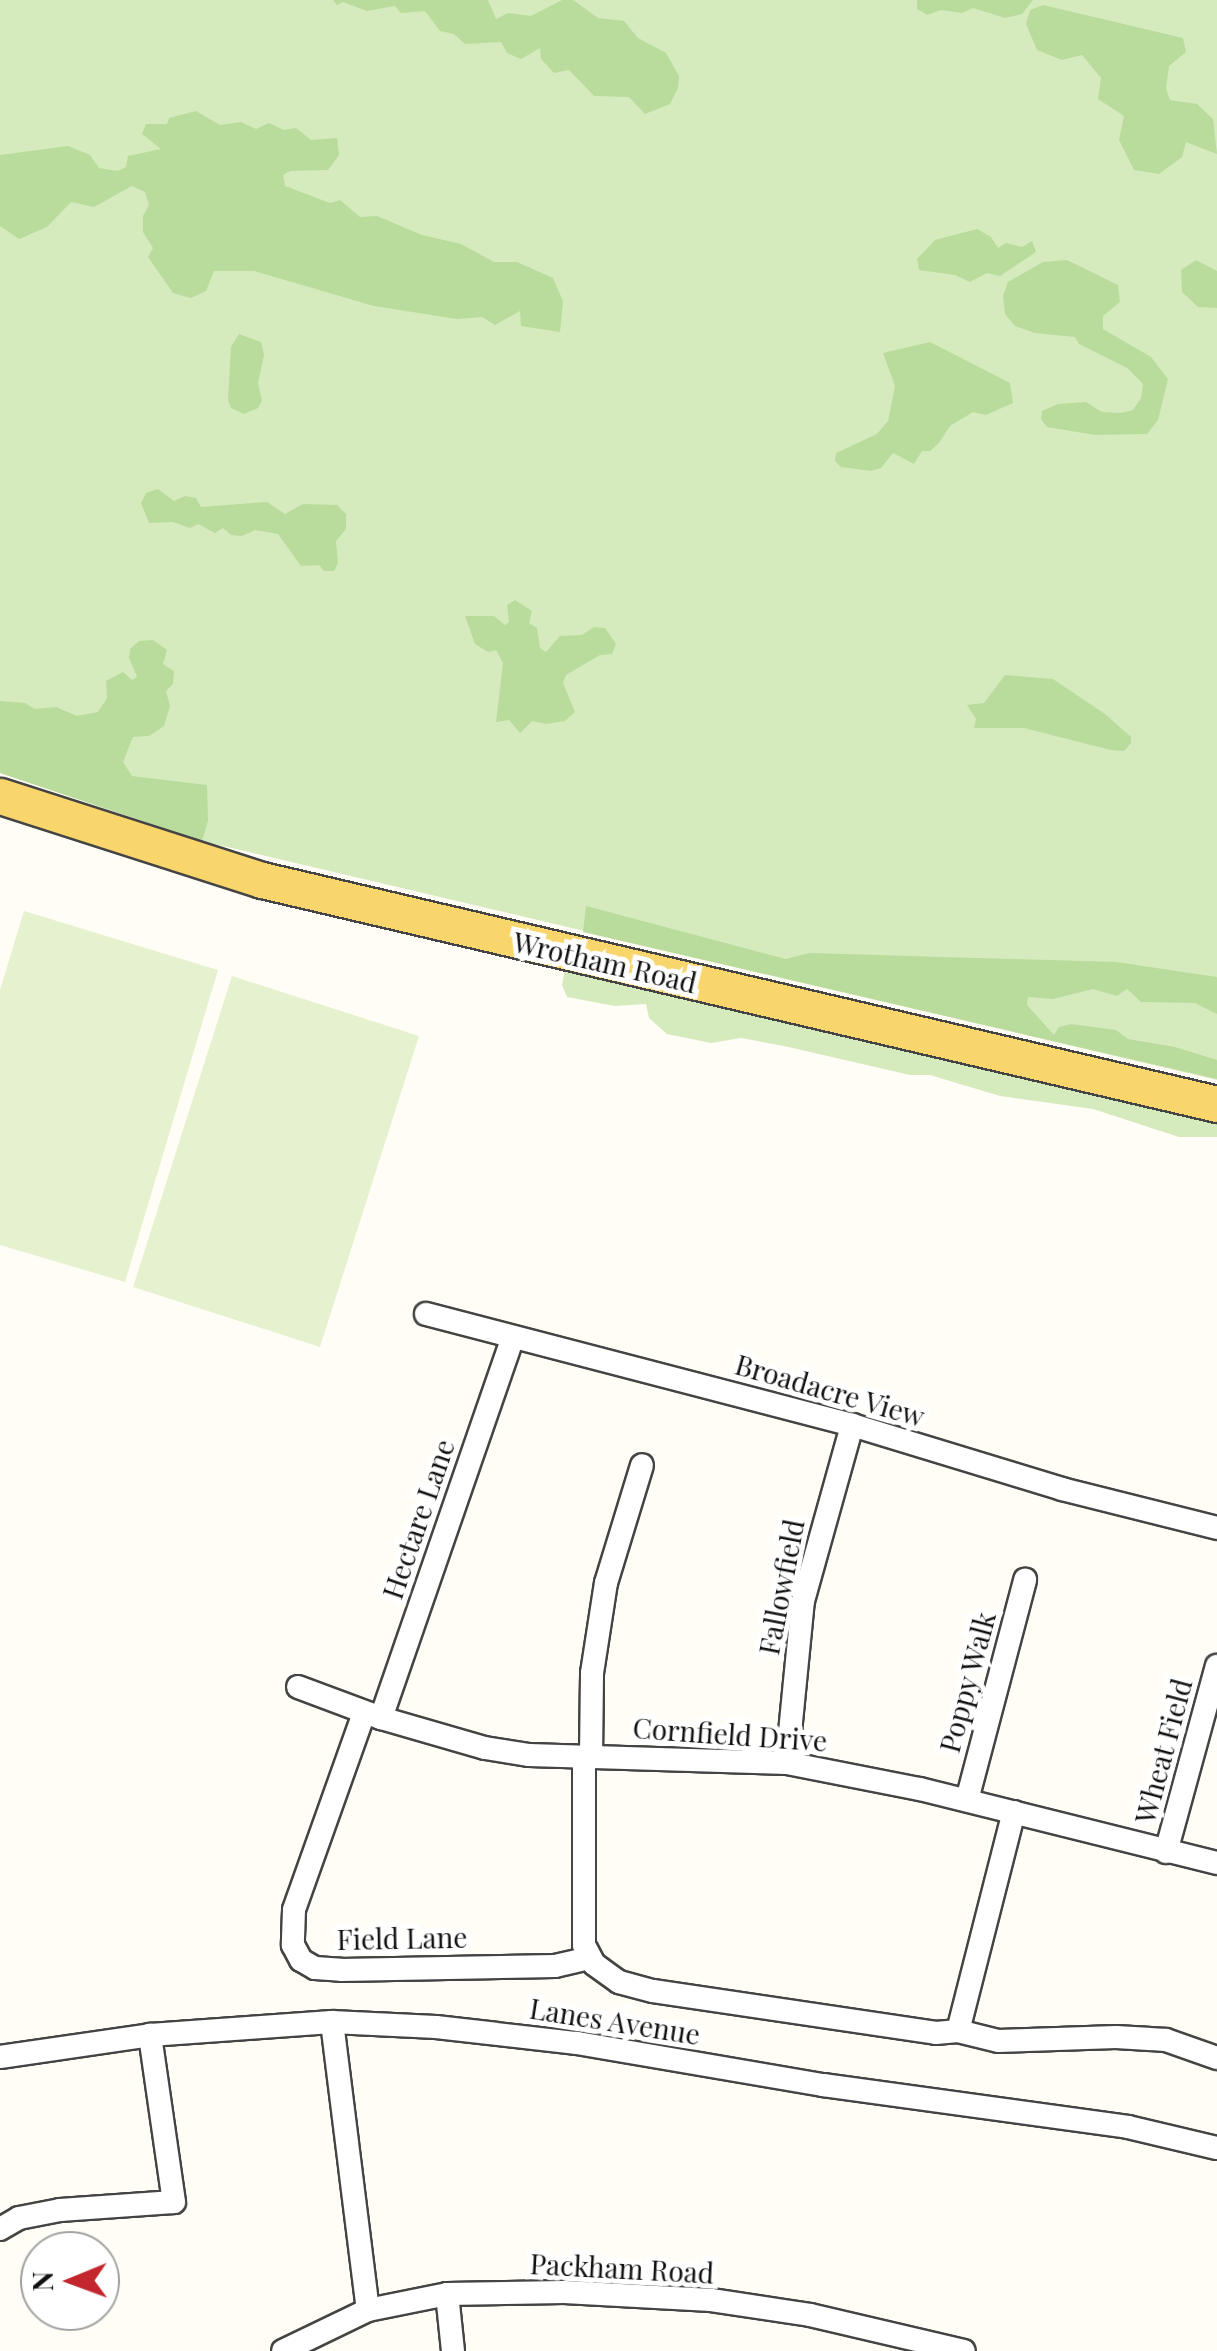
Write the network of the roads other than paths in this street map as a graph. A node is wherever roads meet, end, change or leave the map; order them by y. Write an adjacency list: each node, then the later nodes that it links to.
1 (0, 796): 2 (main road, Wrotham Road)
2 (1217, 1104)
3 (426, 1314): 4 (street, Broadacre View)
4 (512, 1339): 5 (street, Broadacre View); 11 (street, Hectare Lane)
5 (852, 1425): 7 (street, Broadacre View); 13 (street, Fallowfield)
6 (642, 1465): 12 (street)
7 (1217, 1528)
8 (1025, 1580): 14 (street, Poppy Walk)
9 (1217, 1666): 16 (street, Wheat Field)
10 (298, 1687): 11 (street, Cornfield Drive)
11 (372, 1715): 12 (street, Cornfield Drive); 18 (street, Field Lane)
12 (587, 1757): 13 (street, Cornfield Drive); 18 (street)
13 (787, 1763): 14 (street, Cornfield Drive)
14 (967, 1800): 15 (street, Cornfield Drive)
15 (1014, 1812): 16 (street, Cornfield Drive); 20 (street)
16 (1166, 1852): 17 (street, Cornfield Drive)
17 (1217, 1863)
18 (588, 1958): 20 (street)
19 (332, 2022): 21 (street, Lanes Avenue); 24 (street, Lanes Avenue); 27 (street)
20 (958, 2031): 23 (street)
21 (150, 2034): 22 (street, Lanes Avenue); 25 (street)
22 (0, 2058)
23 (1217, 2058)
24 (1217, 2148)
25 (0, 2230)
26 (447, 2294): 27 (street, Packham Road); 29 (street); 30 (street, Packham Road)
27 (368, 2310): 28 (street, Packham Road)
28 (284, 2351)
29 (453, 2351)
30 (964, 2351)

